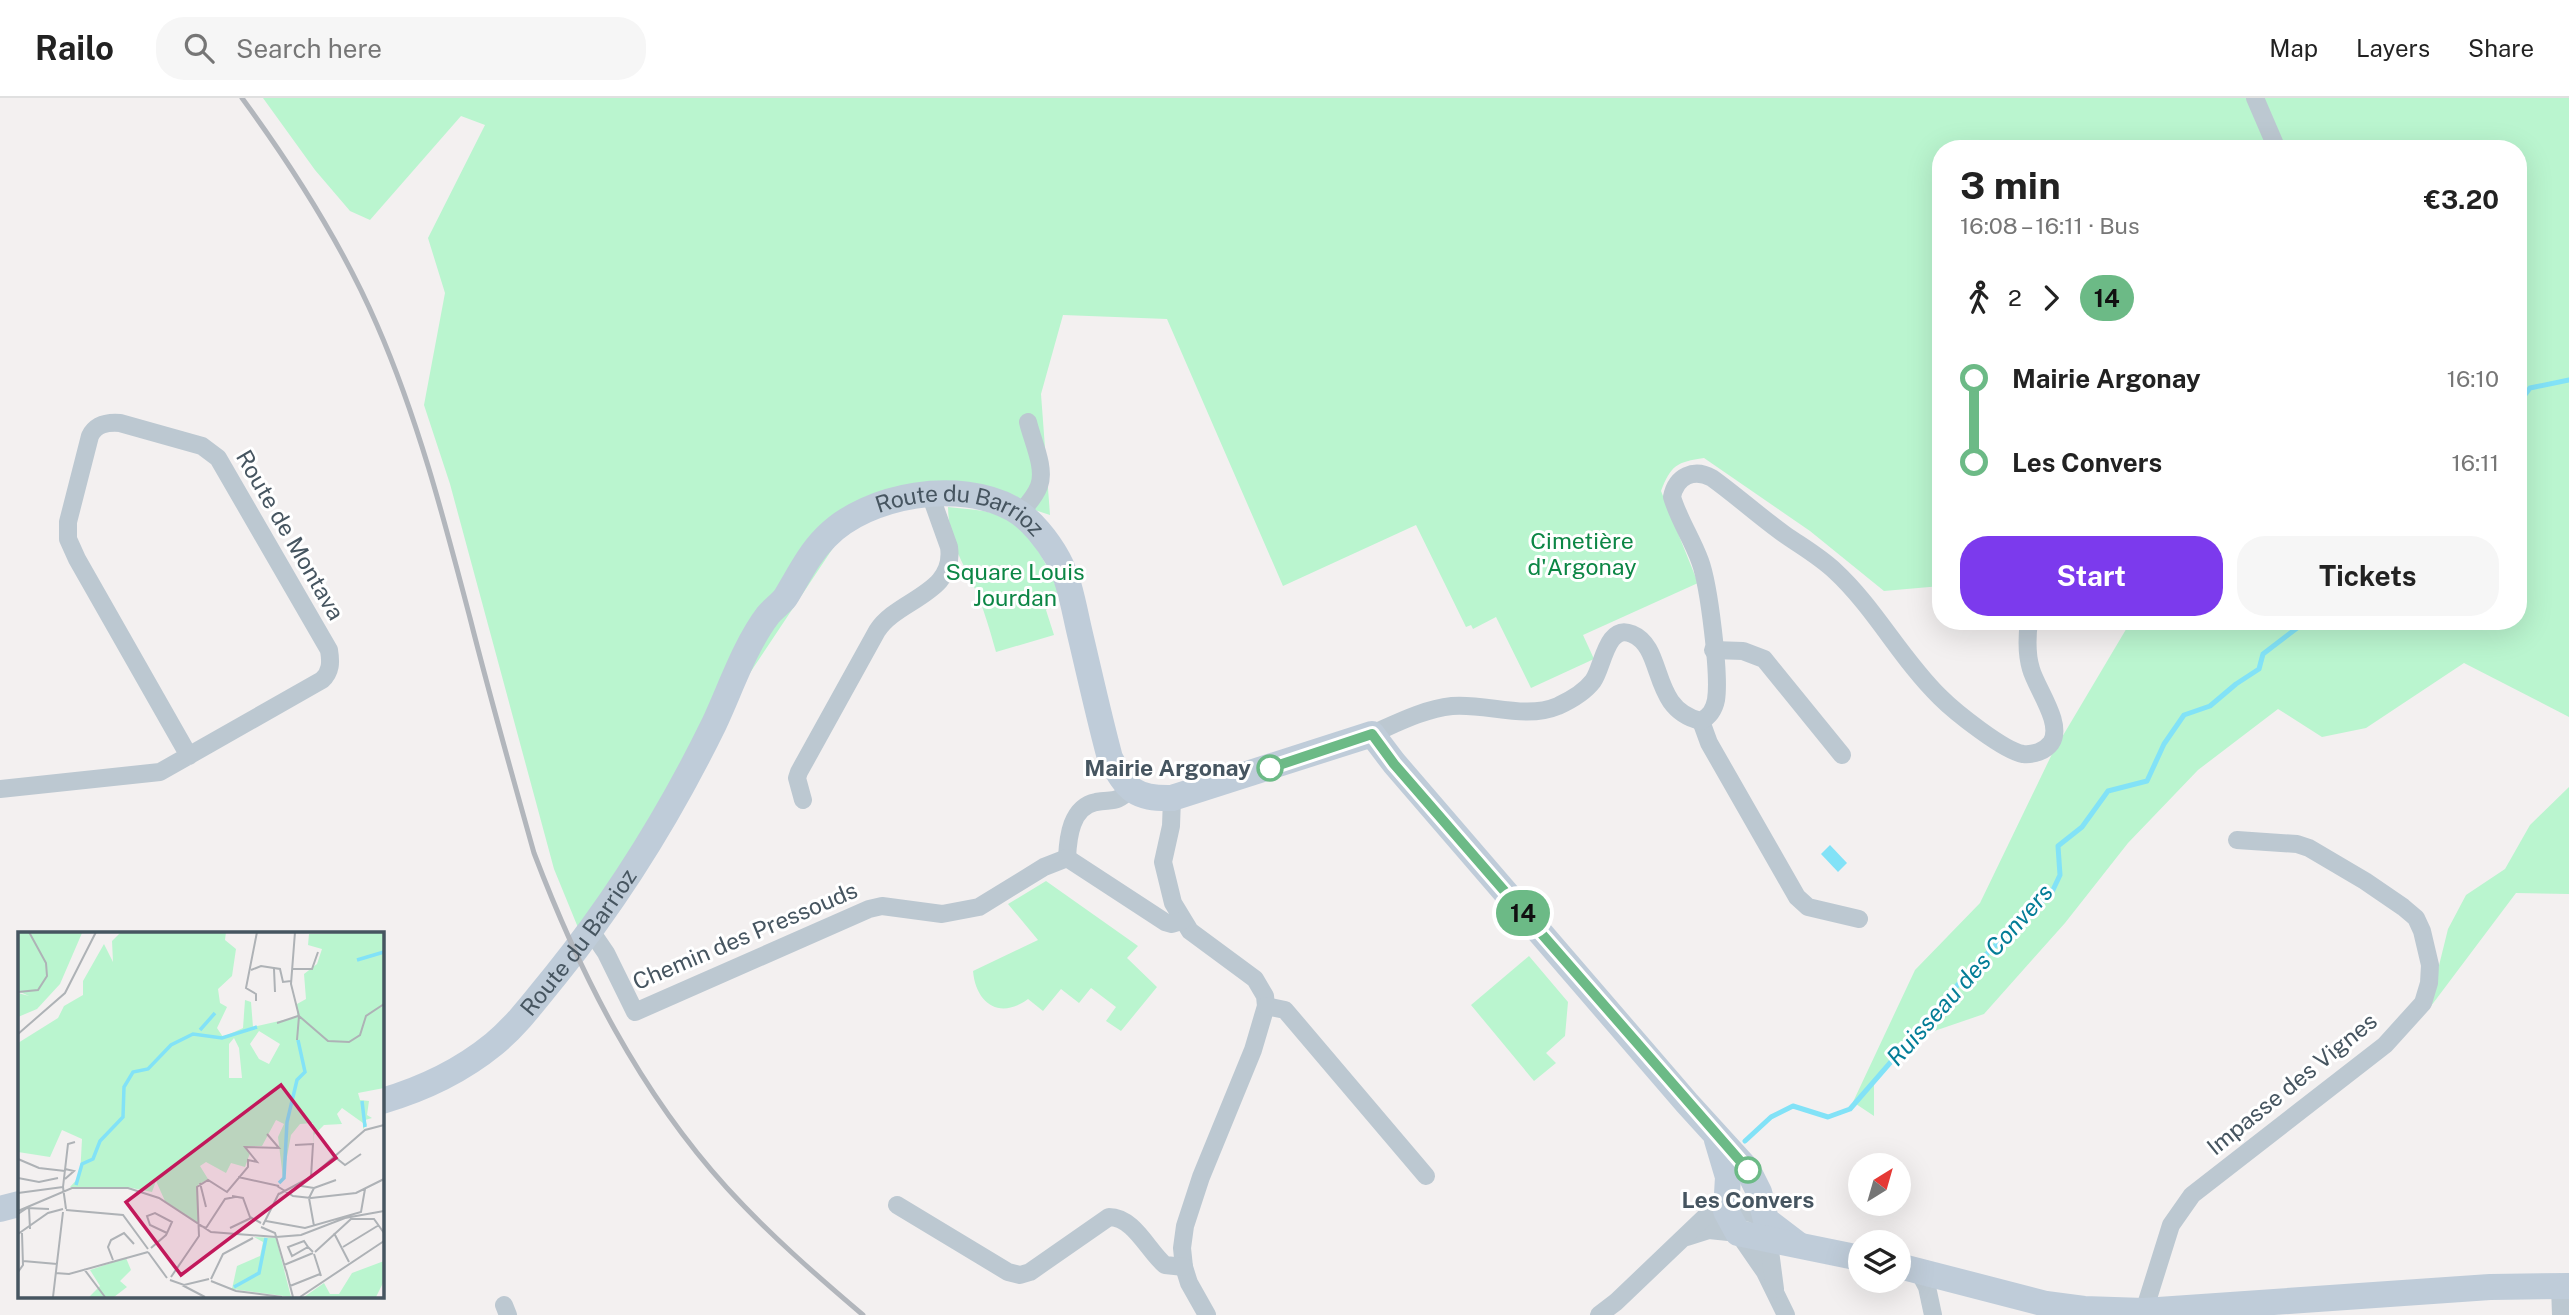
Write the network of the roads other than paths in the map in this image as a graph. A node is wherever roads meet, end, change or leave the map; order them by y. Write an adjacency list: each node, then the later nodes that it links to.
1 (2255, 98): 2 (street)
2 (2273, 140)
3 (1028, 422): 5 (street)
4 (930, 494): 5 (street, Route du Barrioz); 15 (street); 20 (street, Route du Barrioz)
5 (1020, 513): 12 (street, Route du Barrioz)
6 (2028, 630): 7 (street)
7 (1713, 650): 8 (street); 10 (street)
8 (1701, 721): 9 (street); 18 (street)
9 (1372, 734): 14 (street); 23 (street)
10 (1842, 755)
11 (189, 756): 11 (street, Route de Montava); 13 (street, Route de Montava)
12 (1126, 784): 14 (street); 17 (street)
13 (0, 789)
14 (1172, 798): 19 (street)
15 (803, 800)
16 (2236, 840): 36 (street, Impasse des Vignes)
17 (1067, 858): 19 (street); 20 (street, Chemin des Pressouds)
18 (1859, 919)
19 (1182, 921): 21 (street)
20 (591, 931): 22 (street, Route du Barrioz)
21 (1265, 1006): 24 (street); 31 (street)
22 (383, 1101)
23 (1714, 1133): 28 (street); 29 (street)
24 (1426, 1176)
25 (18, 1204): 27 (street)
26 (897, 1205): 31 (street)
27 (0, 1209)
28 (1732, 1222): 29 (street); 35 (street); 38 (street)
29 (1768, 1230): 30 (street); 35 (street)
30 (1848, 1255)
31 (1184, 1267): 37 (street)
32 (1911, 1269): 36 (street)
33 (1911, 1271): 40 (street)
34 (2564, 1286): 36 (street); 41 (street)
35 (1775, 1289): 39 (street)
36 (2144, 1311)
37 (1207, 1315)
38 (1599, 1315)
39 (1786, 1315)
40 (1933, 1315)
41 (2561, 1315)

